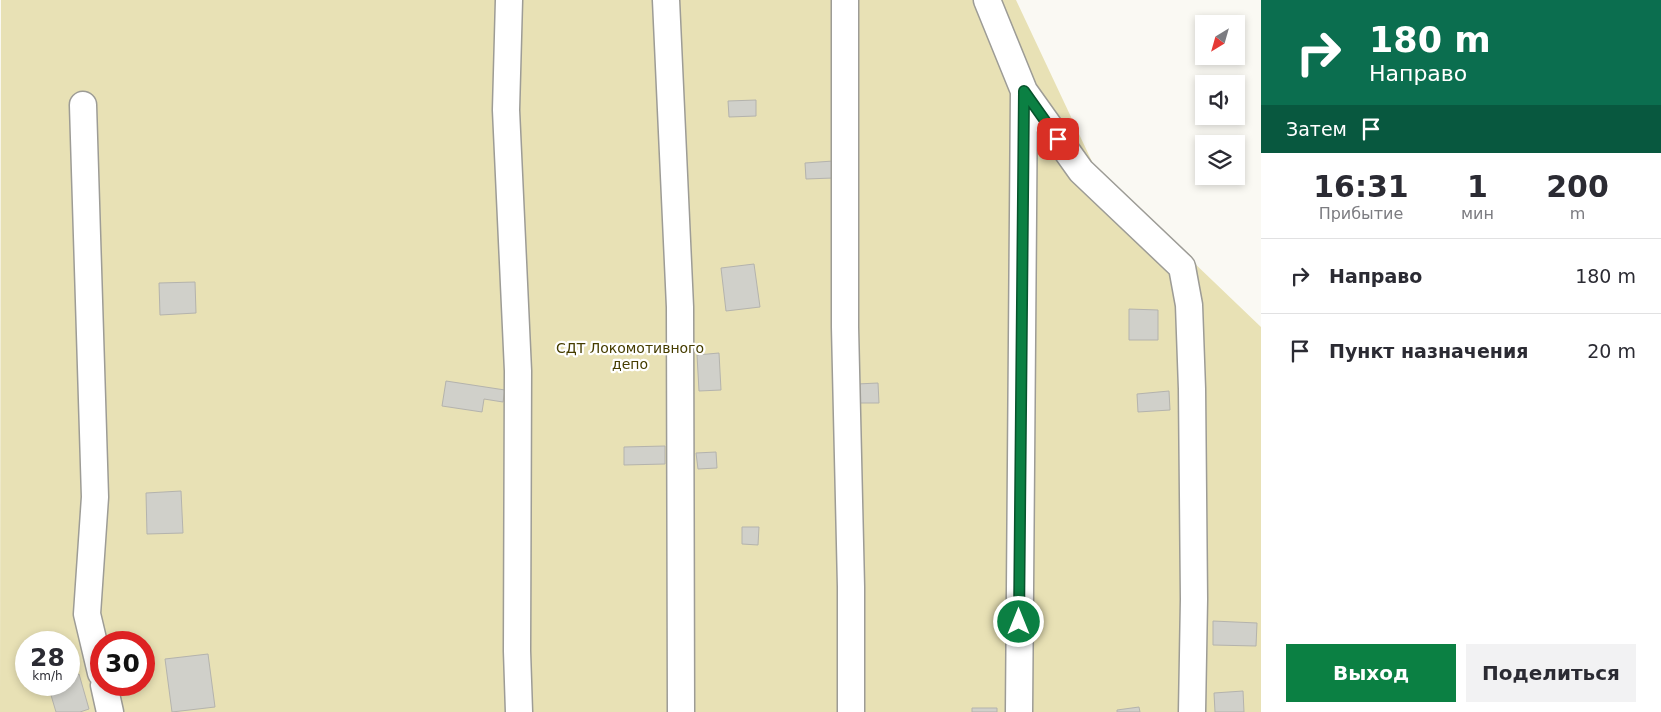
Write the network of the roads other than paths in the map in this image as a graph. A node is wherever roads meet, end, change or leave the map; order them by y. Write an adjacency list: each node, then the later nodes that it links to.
1 (509, 0): 10 (street)
2 (666, 0): 11 (street)
3 (845, 0): 12 (street)
4 (987, 0): 5 (street)
5 (1024, 91): 13 (street); 14 (street)
6 (83, 105): 7 (street)
7 (91, 631)
8 (106, 696): 9 (street)
9 (110, 712)
10 (519, 712)
11 (681, 712)
12 (851, 712)
13 (1020, 712)
14 (1192, 712)

